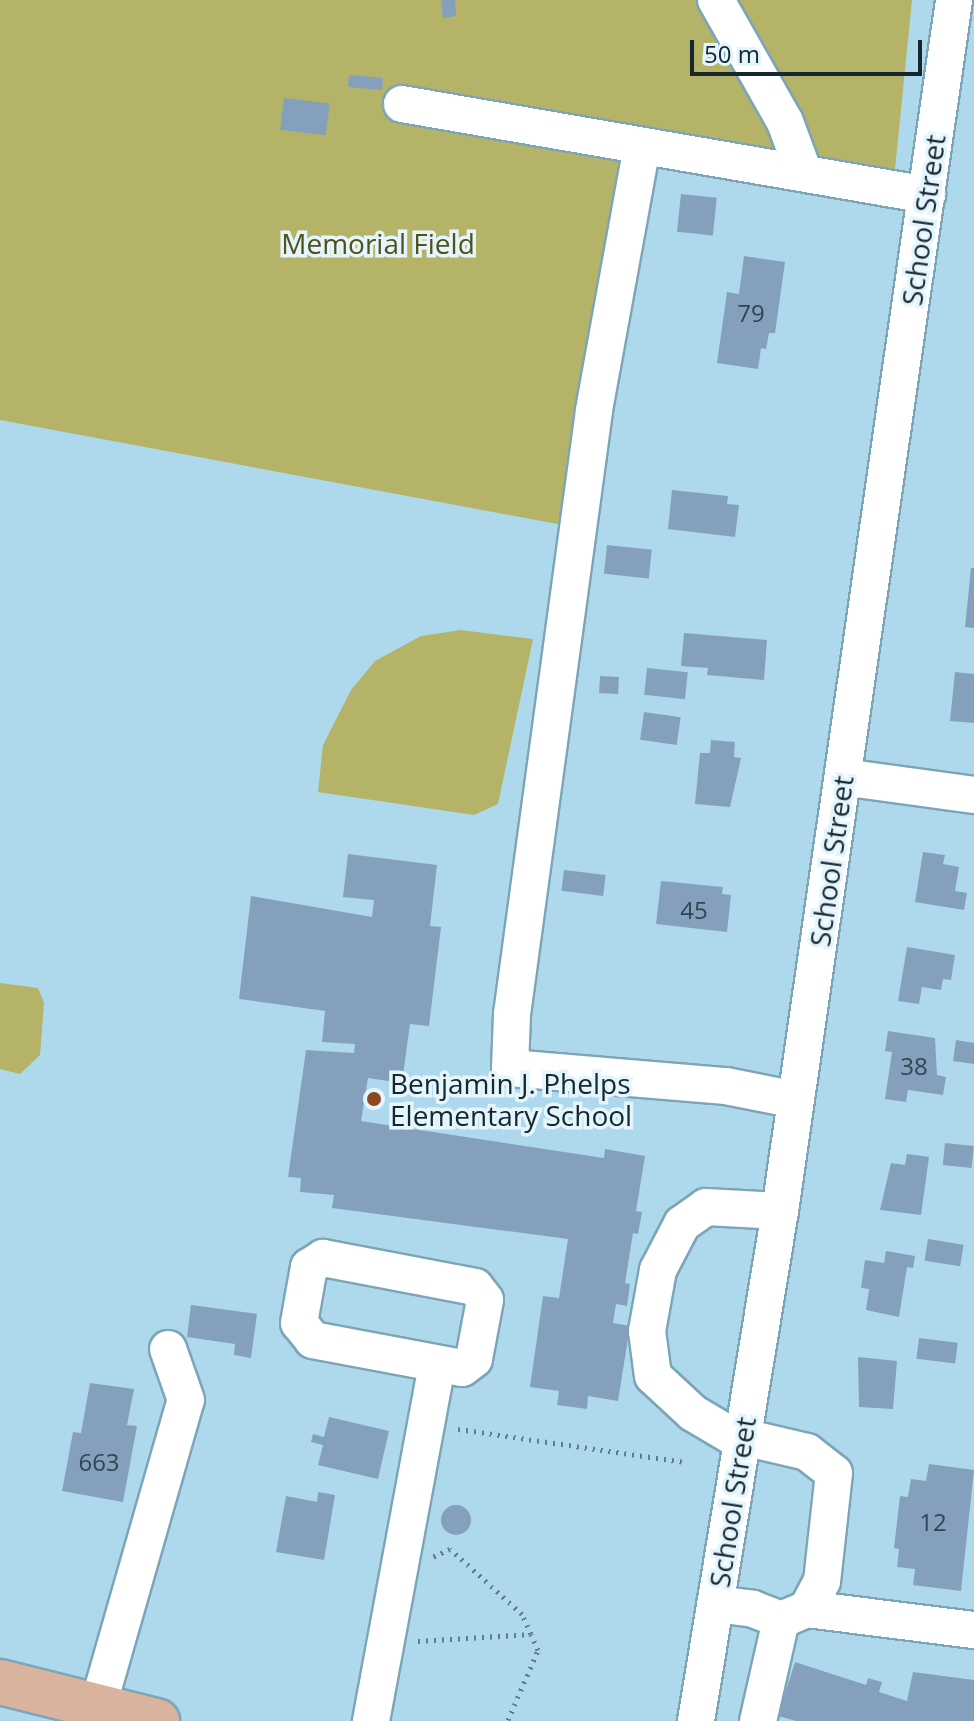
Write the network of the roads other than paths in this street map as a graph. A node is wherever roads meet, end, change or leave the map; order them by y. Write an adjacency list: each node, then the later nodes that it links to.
1 (716, 0): 5 (street)
2 (954, 0): 6 (street, School Street)
3 (402, 104): 4 (street)
4 (642, 146): 5 (street); 9 (street)
5 (804, 173): 6 (street)
6 (927, 195): 7 (street, School Street)
7 (843, 777): 8 (street); 9 (street, School Street)
8 (974, 795)
9 (796, 1100): 10 (street, School Street)
10 (780, 1211): 13 (street, School Street); 13 (street)
11 (168, 1349): 18 (street)
12 (437, 1364): 12 (street); 20 (street)
13 (743, 1439): 14 (street, School Street); 15 (street)
14 (715, 1604): 15 (street); 21 (street, School Street)
15 (794, 1614): 16 (street); 22 (street)
16 (974, 1630)
17 (0, 1682): 18 (main road)
18 (98, 1706): 19 (main road)
19 (157, 1721)
20 (371, 1721)
21 (696, 1721)
22 (758, 1721)

